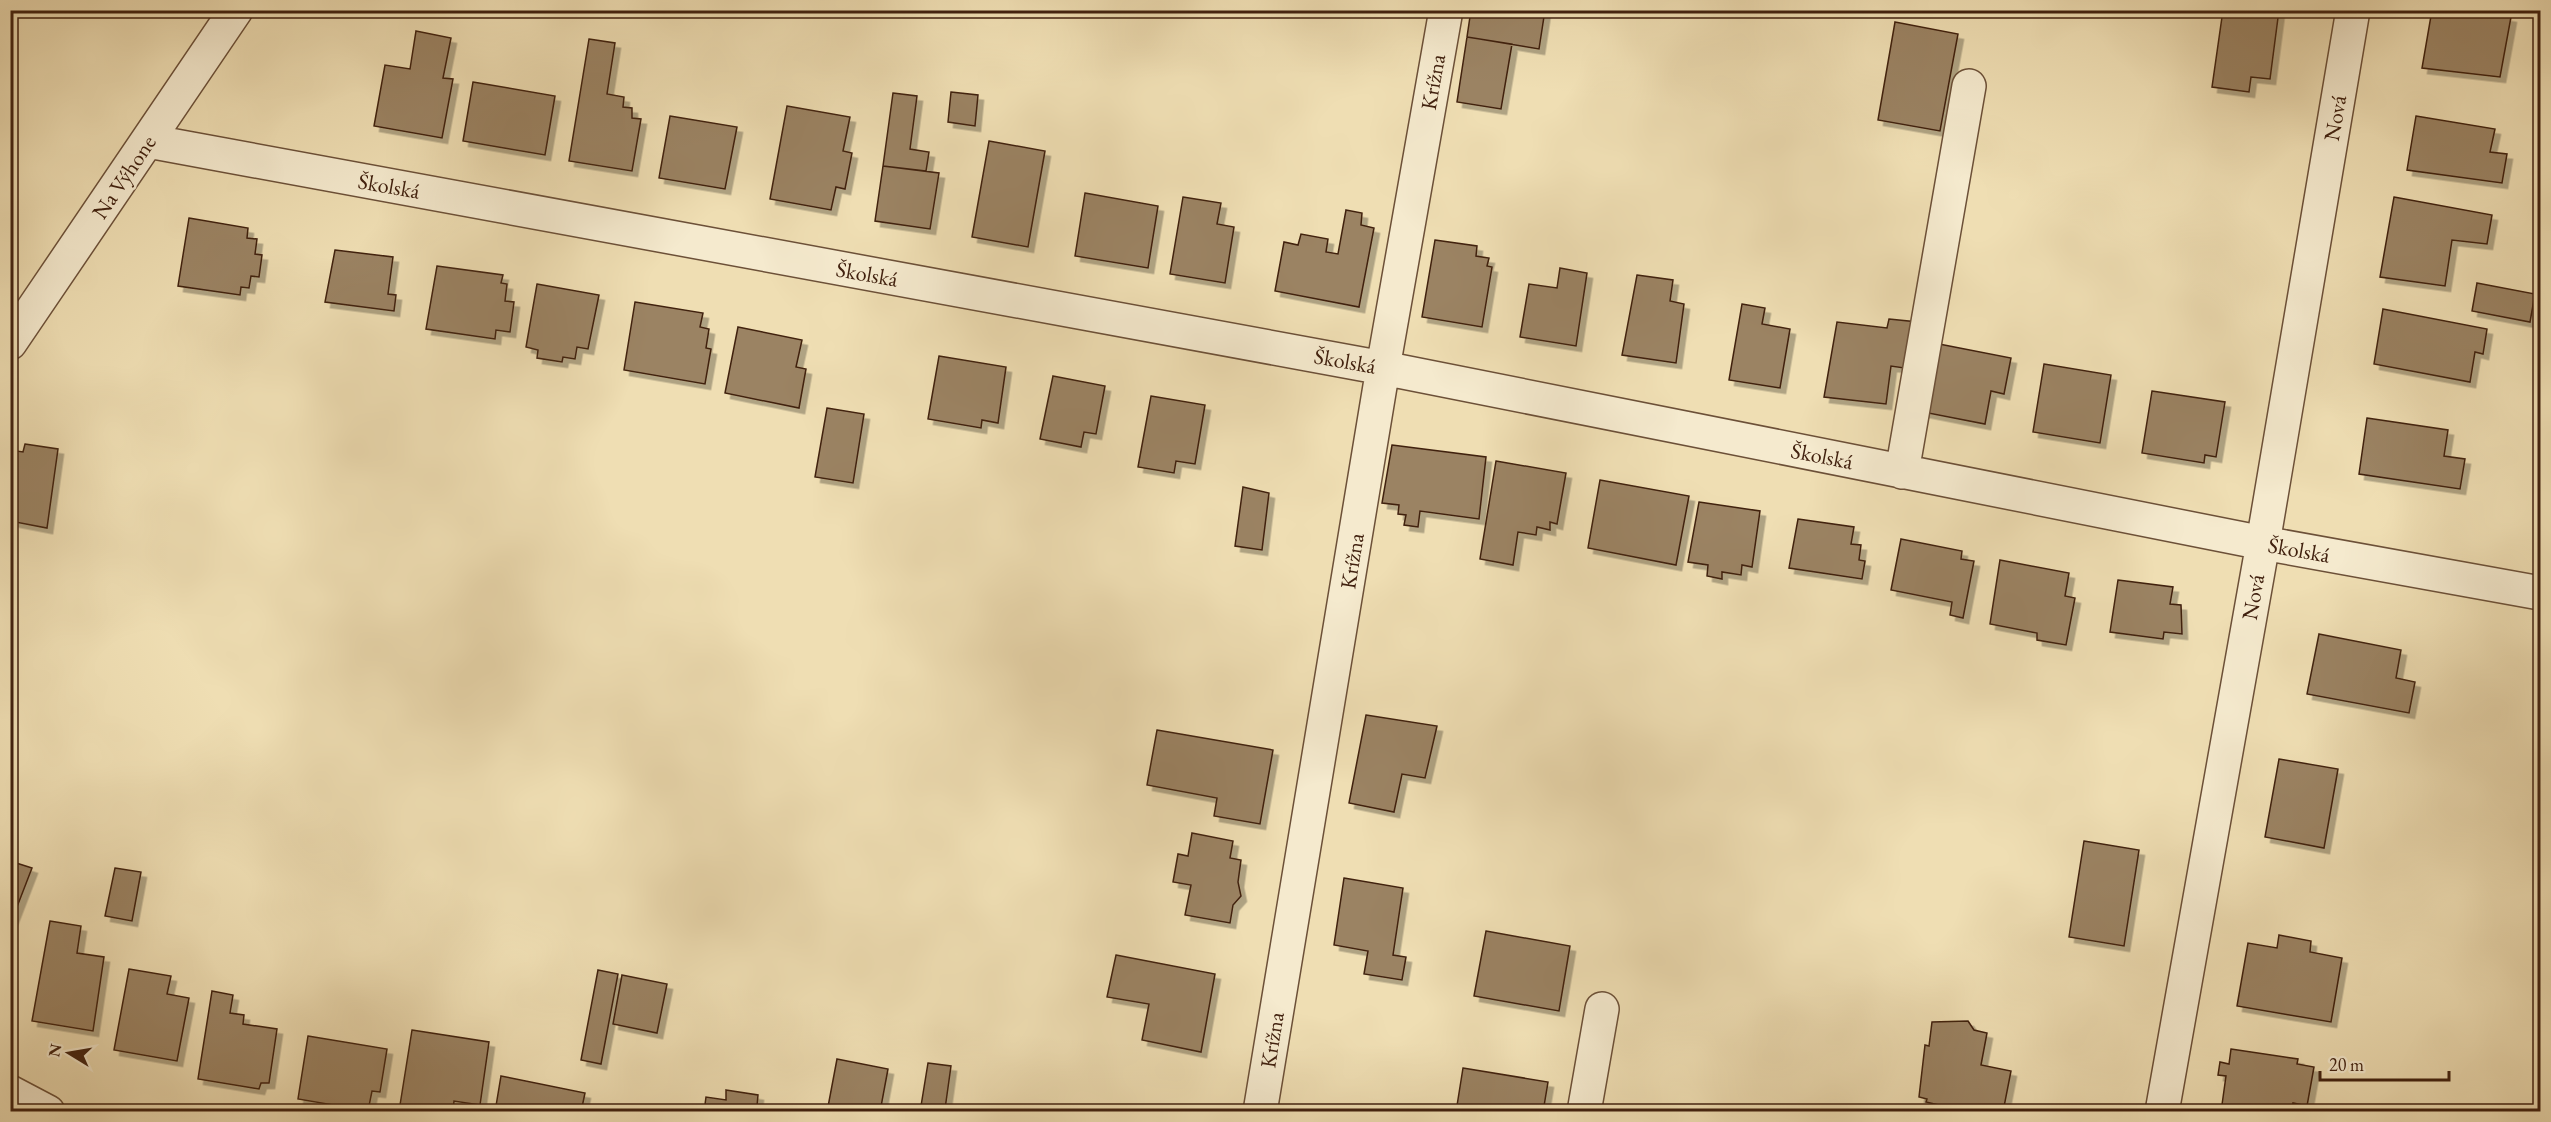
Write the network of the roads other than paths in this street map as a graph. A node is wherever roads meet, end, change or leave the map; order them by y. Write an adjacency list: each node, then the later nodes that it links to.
1 (236, 10): 5 (street, Na Výhone)
2 (1446, 10): 7 (street, Krížna)
3 (2353, 10): 9 (street, Nová)
4 (1969, 86): 8 (street)
5 (148, 141): 6 (street, Na Výhone); 7 (street, Školská)
6 (10, 343)
7 (1383, 368): 8 (street, Školská); 14 (street, Krížna)
8 (1902, 472): 9 (street, Školská)
9 (2263, 543): 10 (street, Školská); 16 (street, Nová)
10 (2541, 593)
11 (1602, 1009): 15 (street)
12 (10, 1092): 13 (street)
13 (48, 1112)
14 (1260, 1112)
15 (1584, 1112)
16 (2162, 1112)

